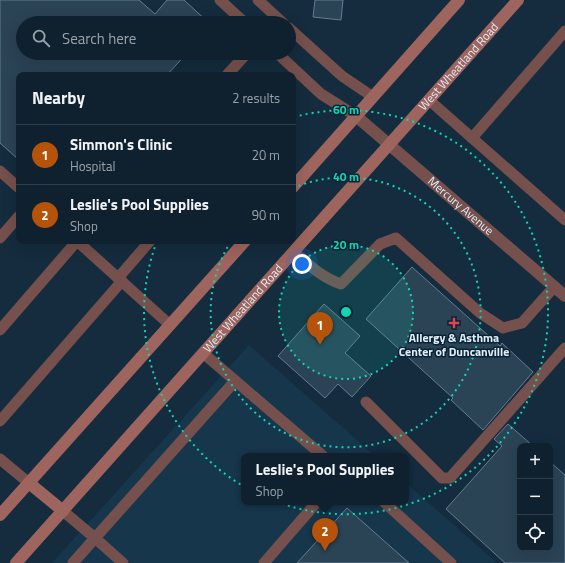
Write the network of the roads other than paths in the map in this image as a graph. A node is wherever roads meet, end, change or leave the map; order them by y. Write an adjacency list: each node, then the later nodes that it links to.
1 (220, 0): 5 (lane)
2 (258, 0): 6 (lane)
3 (459, 0): 14 (main road)
4 (518, 0): 15 (main road, West Wheatland Road)
5 (237, 16)
6 (275, 16)
7 (565, 31): 17 (lane)
8 (296, 34): 14 (lane)
9 (241, 60): 11 (lane)
10 (283, 60): 12 (lane)
11 (230, 72)
12 (292, 72)
13 (296, 77): 16 (lane)
14 (373, 97): 16 (main road)
15 (429, 100): 17 (lane); 18 (main road, West Wheatland Road)
16 (356, 116): 18 (street, Mercury Avenue); 20 (main road)
17 (472, 138): 23 (lane)
18 (389, 144): 29 (main road, West Wheatland Road); 31 (street, Mercury Avenue)
19 (0, 170): 21 (lane)
20 (296, 184)
21 (16, 185)
22 (16, 219): 24 (lane)
23 (565, 220)
24 (0, 238)
25 (74, 244): 34 (lane)
26 (80, 244): 30 (lane)
27 (148, 244): 30 (lane)
28 (242, 244): 33 (main road)
29 (294, 252): 31 (lane); 36 (main road, West Wheatland Road)
30 (120, 280): 33 (lane); 39 (lane)
31 (554, 287): 32 (street, Mercury Avenue)
32 (565, 296)
33 (170, 325): 42 (main road)
34 (0, 330)
35 (565, 348): 38 (lane)
36 (203, 353): 37 (lane); 45 (main road, West Wheatland Road)
37 (235, 381): 40 (lane); 47 (lane)
38 (366, 402)
39 (0, 421)
40 (319, 453)
41 (0, 459): 42 (lane)
42 (29, 483): 45 (main road); 46 (main road)
43 (314, 505): 51 (lane)
44 (387, 505): 52 (lane)
45 (63, 511): 47 (lane); 48 (main road, West Wheatland Road)
46 (0, 515)
47 (95, 538): 49 (lane); 50 (lane)
48 (16, 563)
49 (73, 563)
50 (123, 563)
51 (264, 563)
52 (451, 563)

